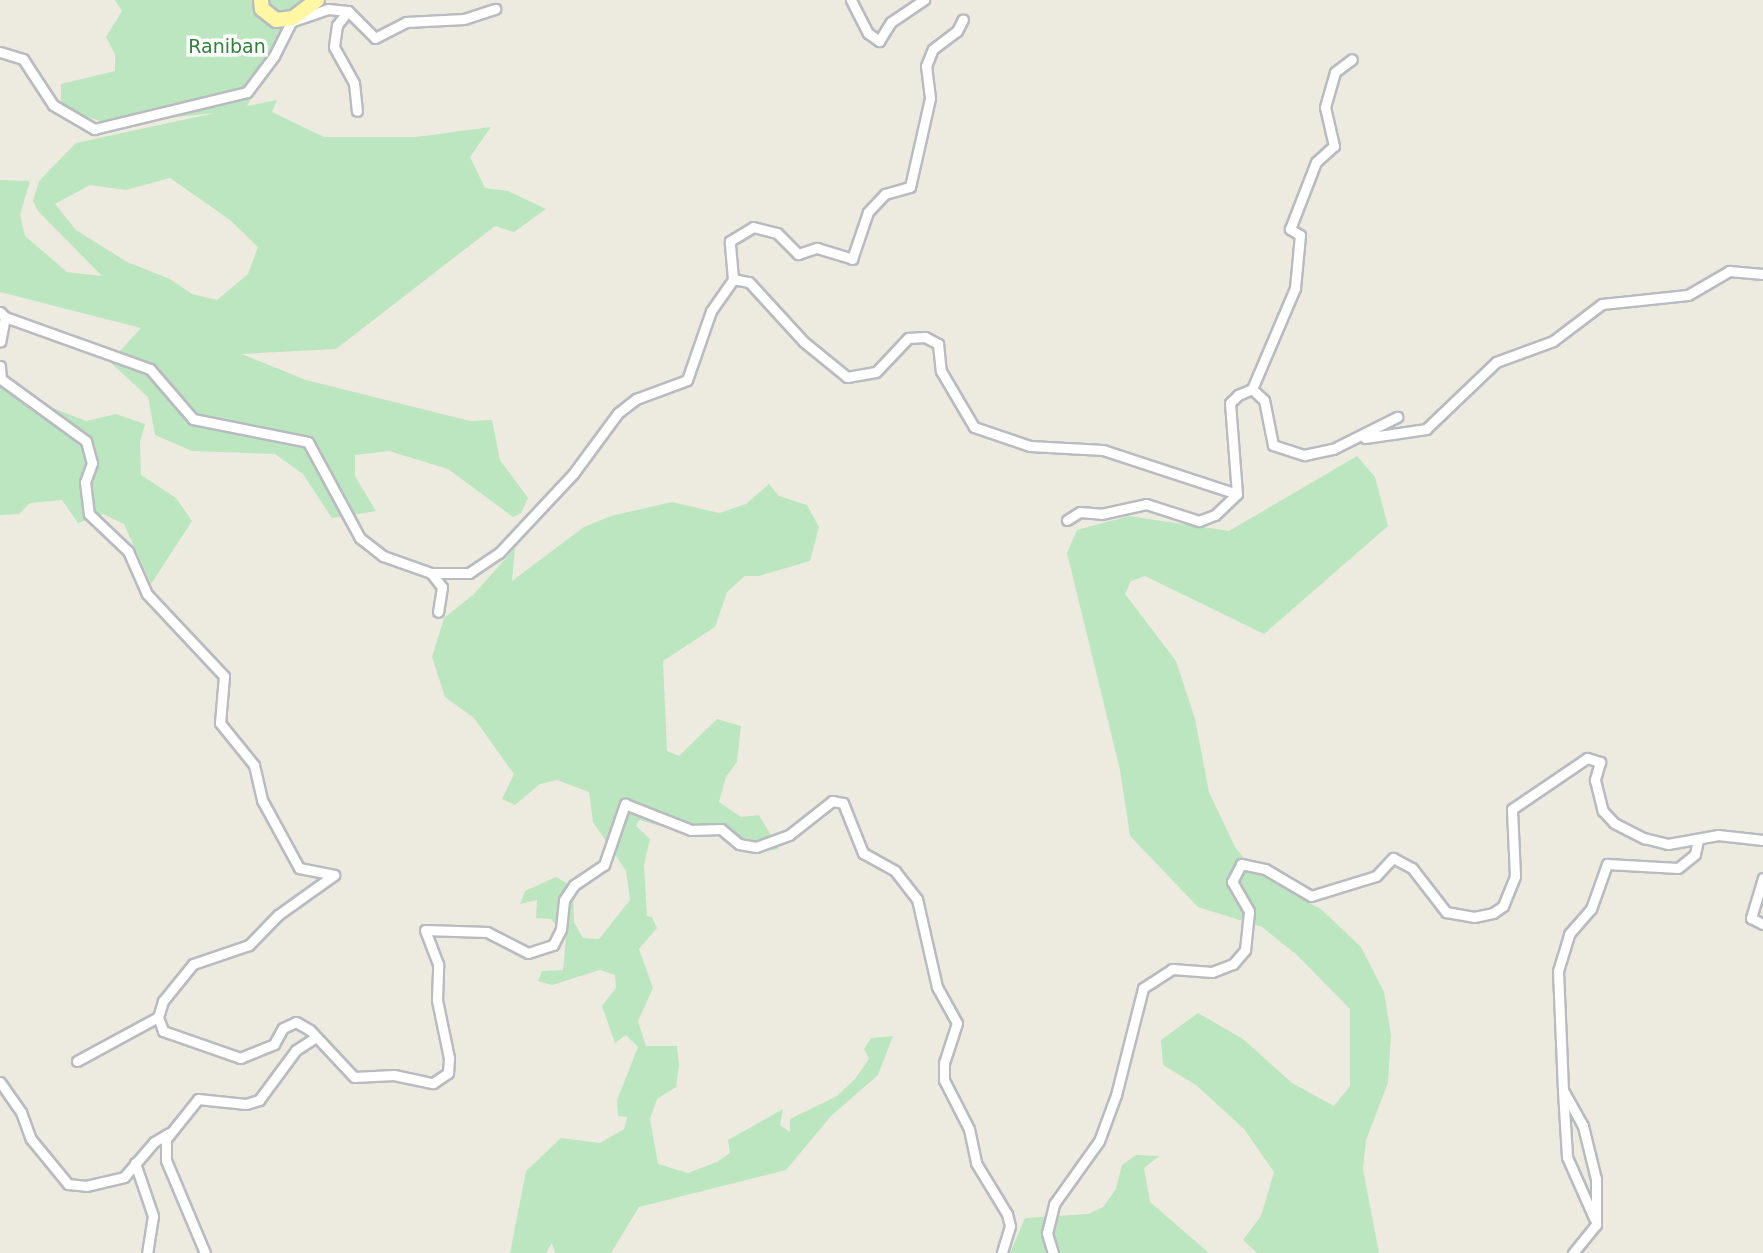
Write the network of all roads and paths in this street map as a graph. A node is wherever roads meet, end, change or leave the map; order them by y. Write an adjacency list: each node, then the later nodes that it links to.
1 (261, 0): 8 (main road)
2 (317, 0): 8 (main road)
3 (851, 0): 4 (street)
4 (924, 0)
5 (495, 9): 6 (street)
6 (348, 11): 8 (street); 11 (street)
7 (963, 19): 13 (street)
8 (292, 20): 9 (street)
9 (0, 52)
10 (1352, 59): 17 (street)
11 (357, 111)
12 (1763, 275): 19 (street)
13 (733, 278): 20 (street); 22 (street)
14 (3, 315): 15 (street); 22 (street)
15 (0, 342)
16 (0, 366): 28 (street)
17 (1252, 389): 19 (street); 20 (street)
18 (1397, 417): 19 (street)
19 (1356, 439)
20 (1237, 494): 21 (street)
21 (1067, 520)
22 (431, 573): 23 (street)
23 (438, 612)
24 (1698, 840): 25 (street); 32 (street); 39 (street)
25 (1763, 840)
26 (1763, 878): 27 (street)
27 (1763, 924)
28 (158, 1017): 29 (street); 30 (street)
29 (316, 1037): 33 (street); 38 (street)
30 (78, 1061)
31 (0, 1082): 34 (street)
32 (1563, 1090): 35 (street); 35 (street)
33 (170, 1132): 34 (street); 37 (street)
34 (135, 1163): 36 (street)
35 (1596, 1225): 40 (street)
36 (147, 1253)
37 (205, 1253)
38 (1002, 1253)
39 (1053, 1253)
40 (1573, 1253)

